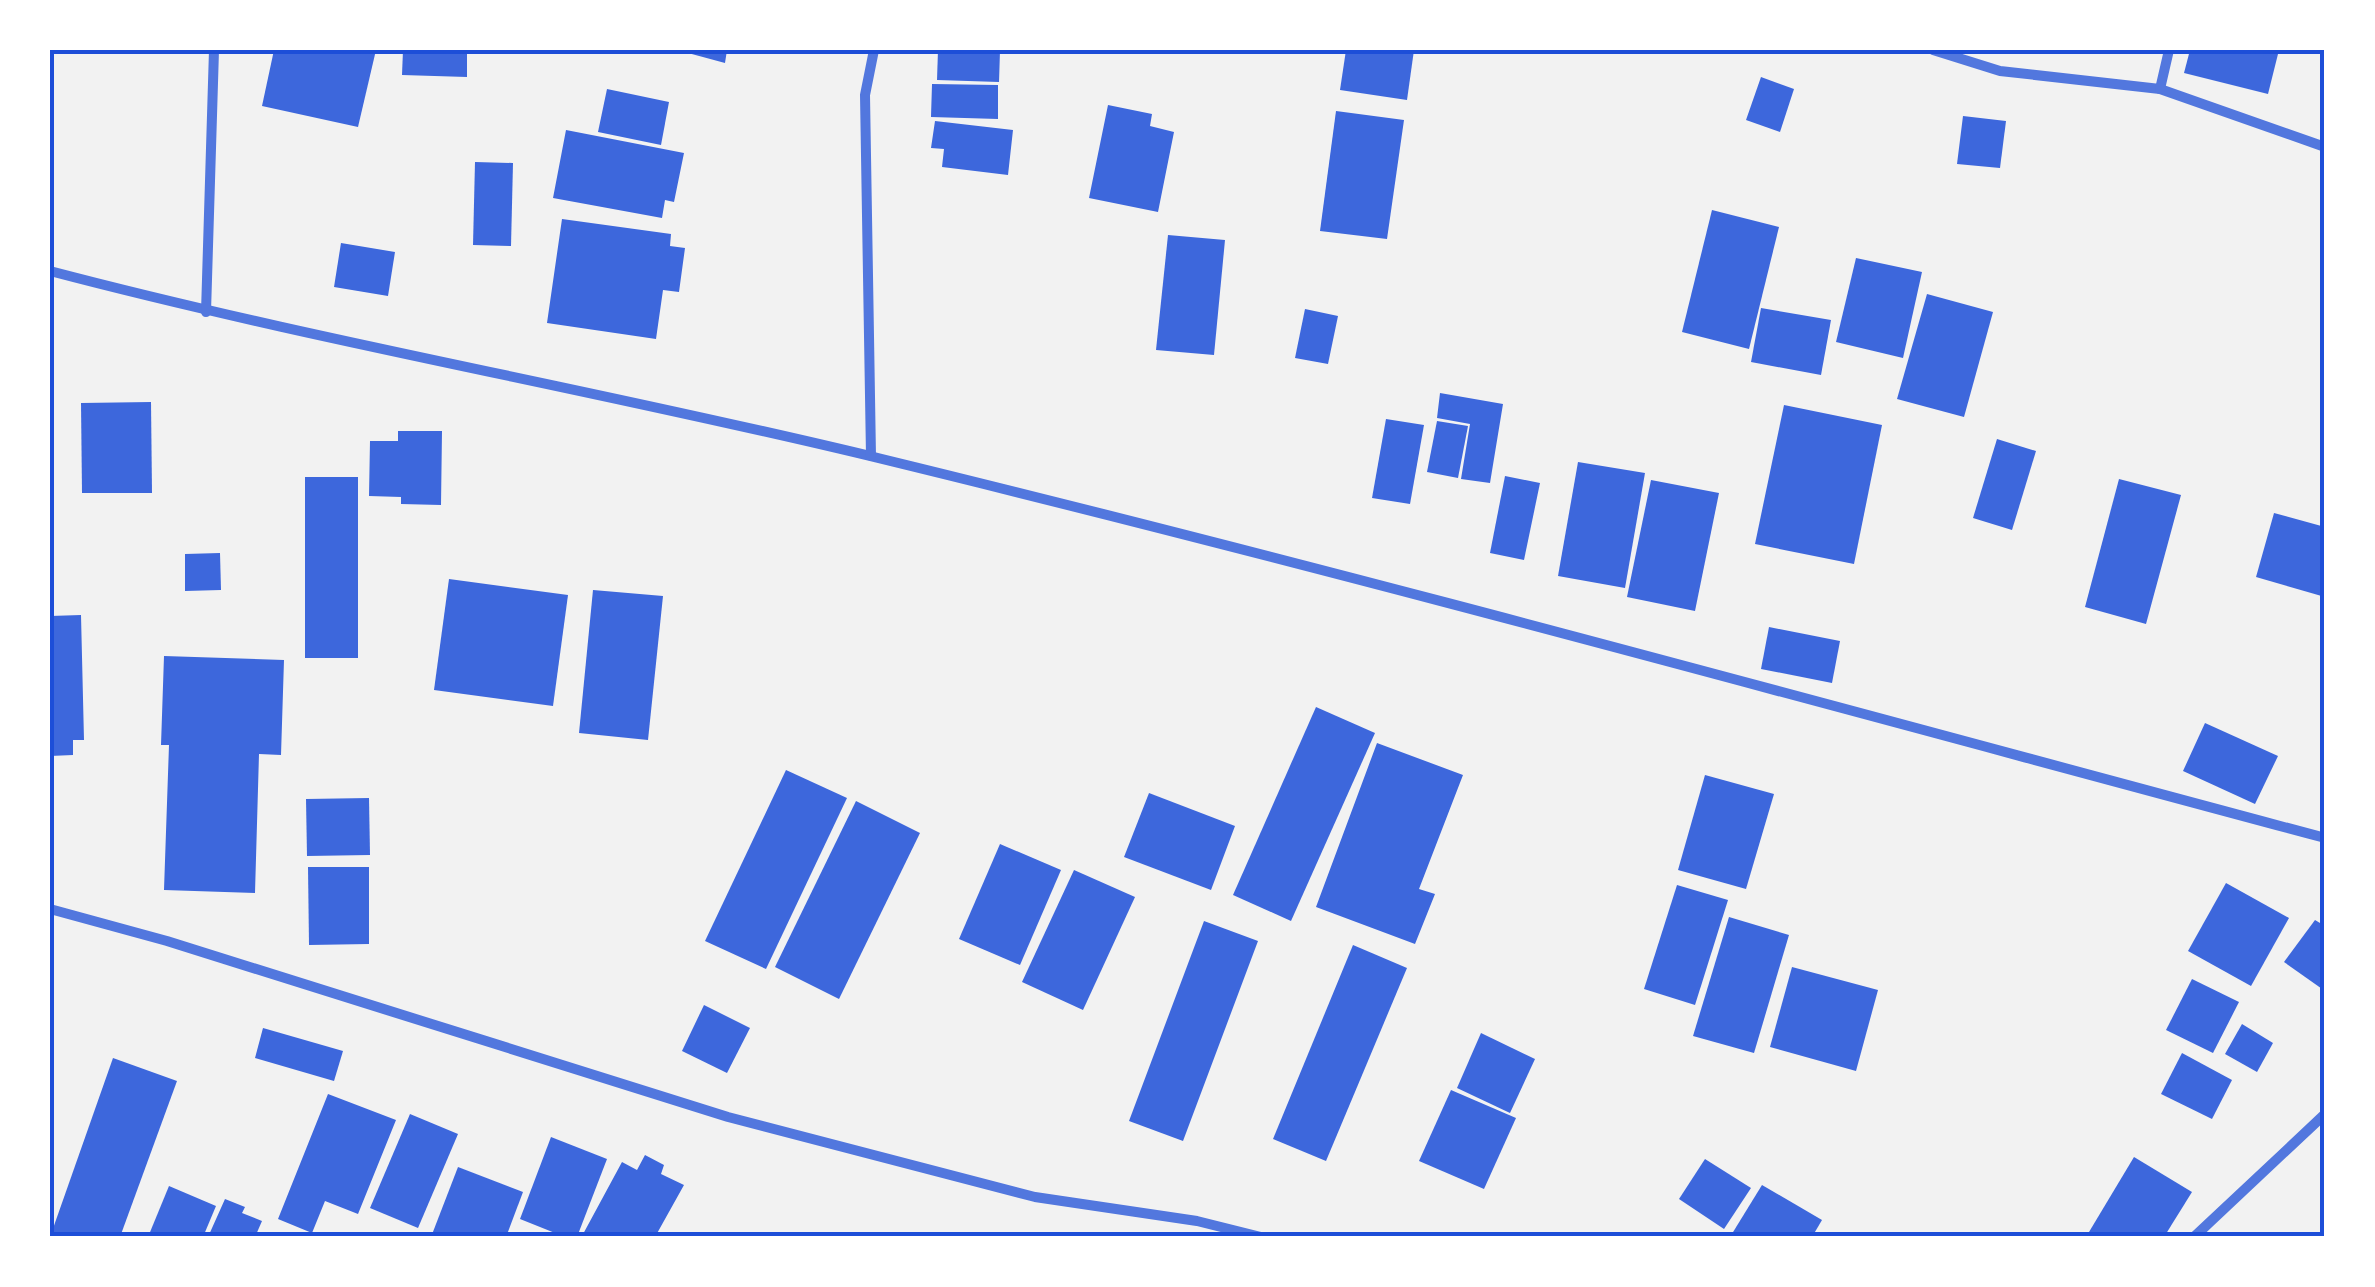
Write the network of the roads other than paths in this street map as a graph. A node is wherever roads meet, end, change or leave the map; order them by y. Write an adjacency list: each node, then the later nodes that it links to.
1 (214, 50): 8 (street)
2 (874, 50): 9 (street)
3 (1933, 50): 5 (street)
4 (2169, 50): 5 (street)
5 (2160, 89): 6 (street)
6 (2325, 146)
7 (50, 271): 8 (street)
8 (206, 312): 9 (street)
9 (871, 456): 10 (street)
10 (2325, 838)
11 (50, 910): 13 (street)
12 (2325, 1114): 14 (street)
13 (1261, 1237)
14 (2194, 1237)

